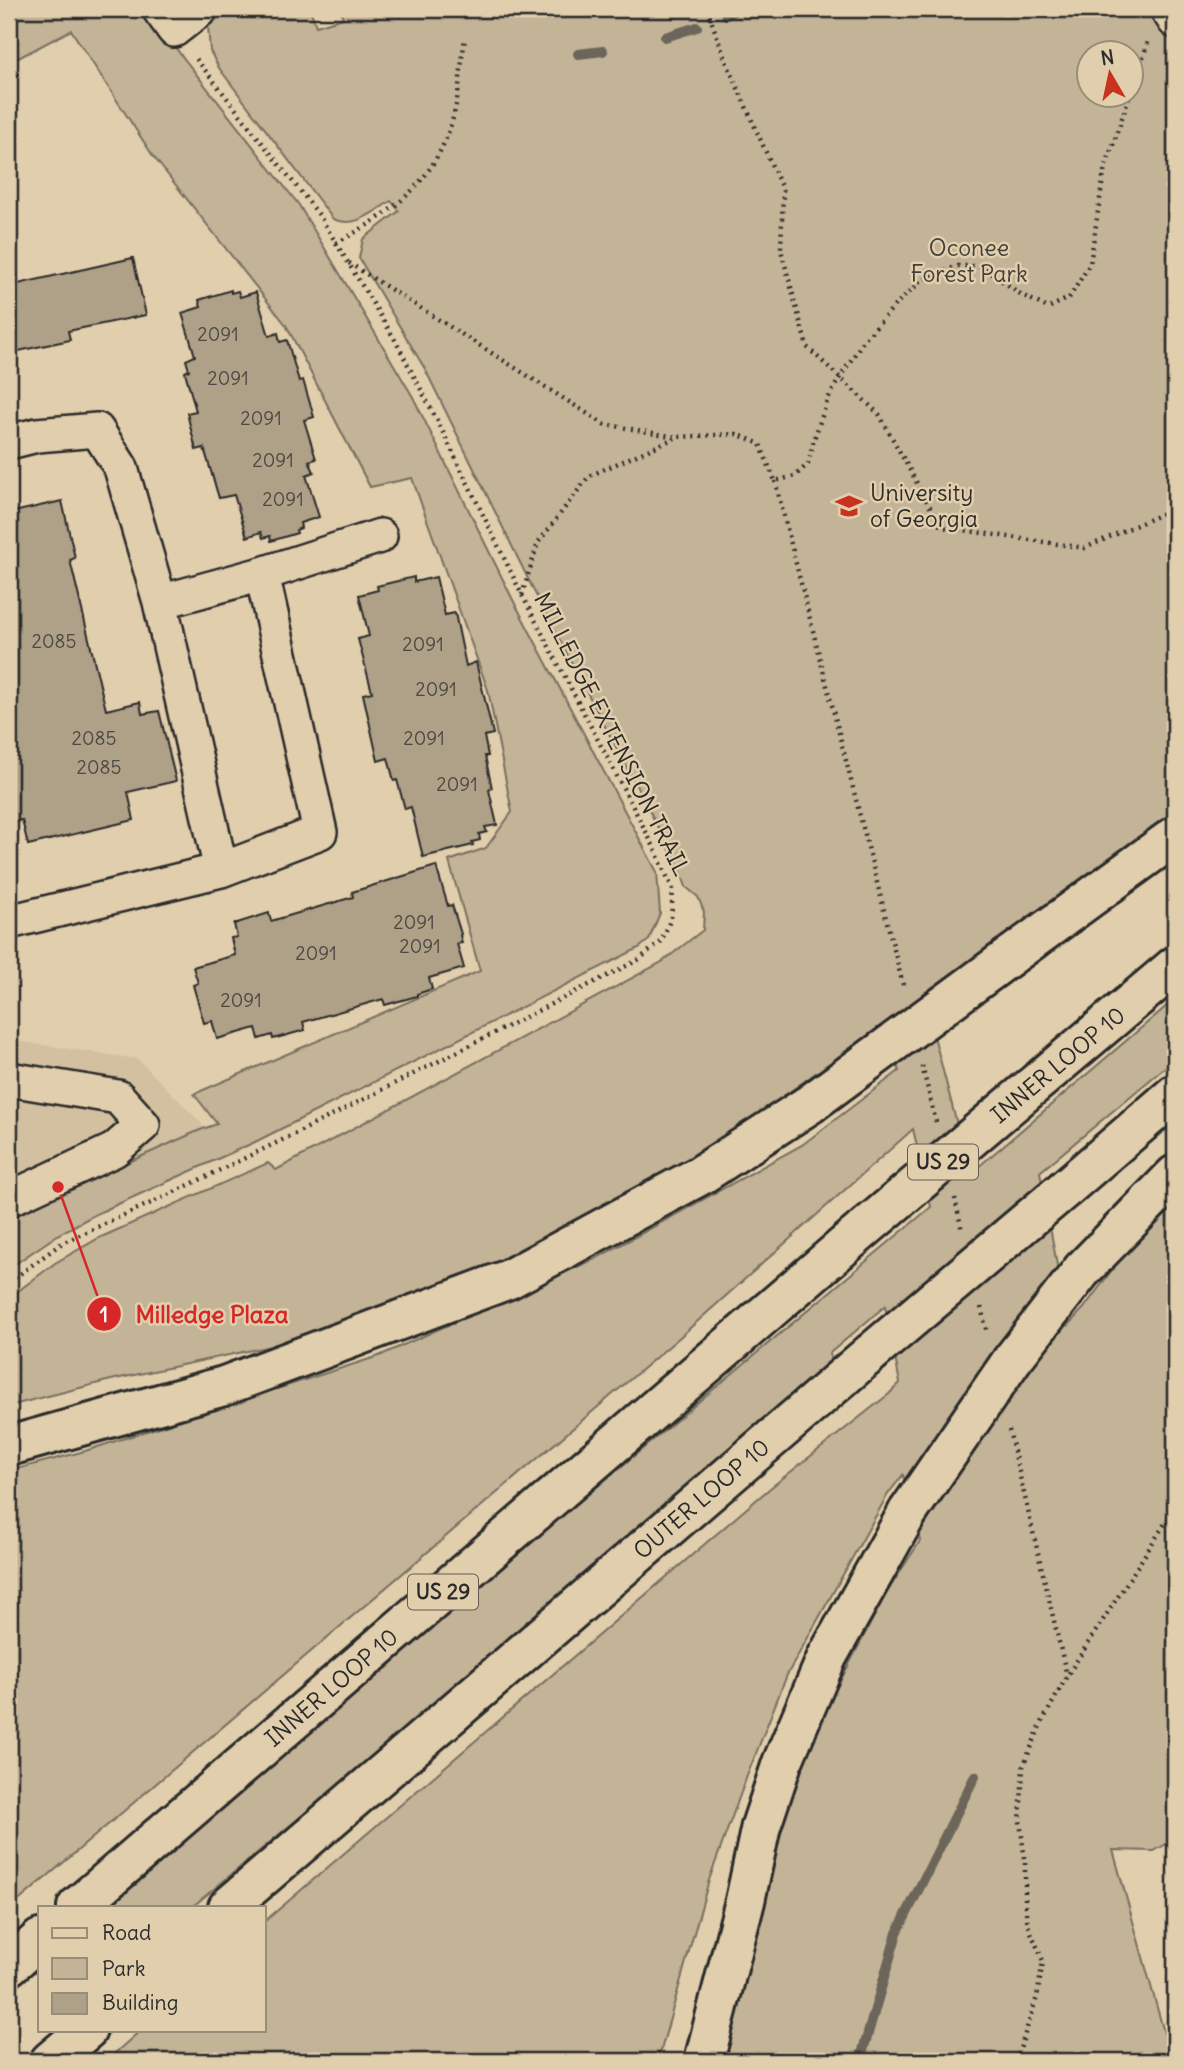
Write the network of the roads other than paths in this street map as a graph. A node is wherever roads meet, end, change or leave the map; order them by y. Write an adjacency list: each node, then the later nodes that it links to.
1 (201, 9): 2 (lane)
2 (167, 20)
3 (9, 442): 6 (lane)
4 (380, 536): 5 (lane)
5 (262, 574): 6 (lane); 8 (lane)
6 (160, 602): 8 (lane)
7 (1175, 836): 15 (highway, bridge)
8 (221, 870): 9 (lane)
9 (9, 922)
10 (1175, 966): 16 (highway, INNER LOOP 10 / US 29, bridge)
11 (9, 1079): 14 (lane)
12 (1175, 1094): 17 (highway, OUTER LOOP 10, bridge)
13 (1175, 1175): 22 (highway, bridge)
14 (9, 1199)
15 (9, 1446)
16 (78, 1906)
17 (229, 1906)
18 (38, 1941): 19 (highway)
19 (9, 1966)
20 (85, 2032): 21 (highway)
21 (50, 2061)
22 (704, 2061)

